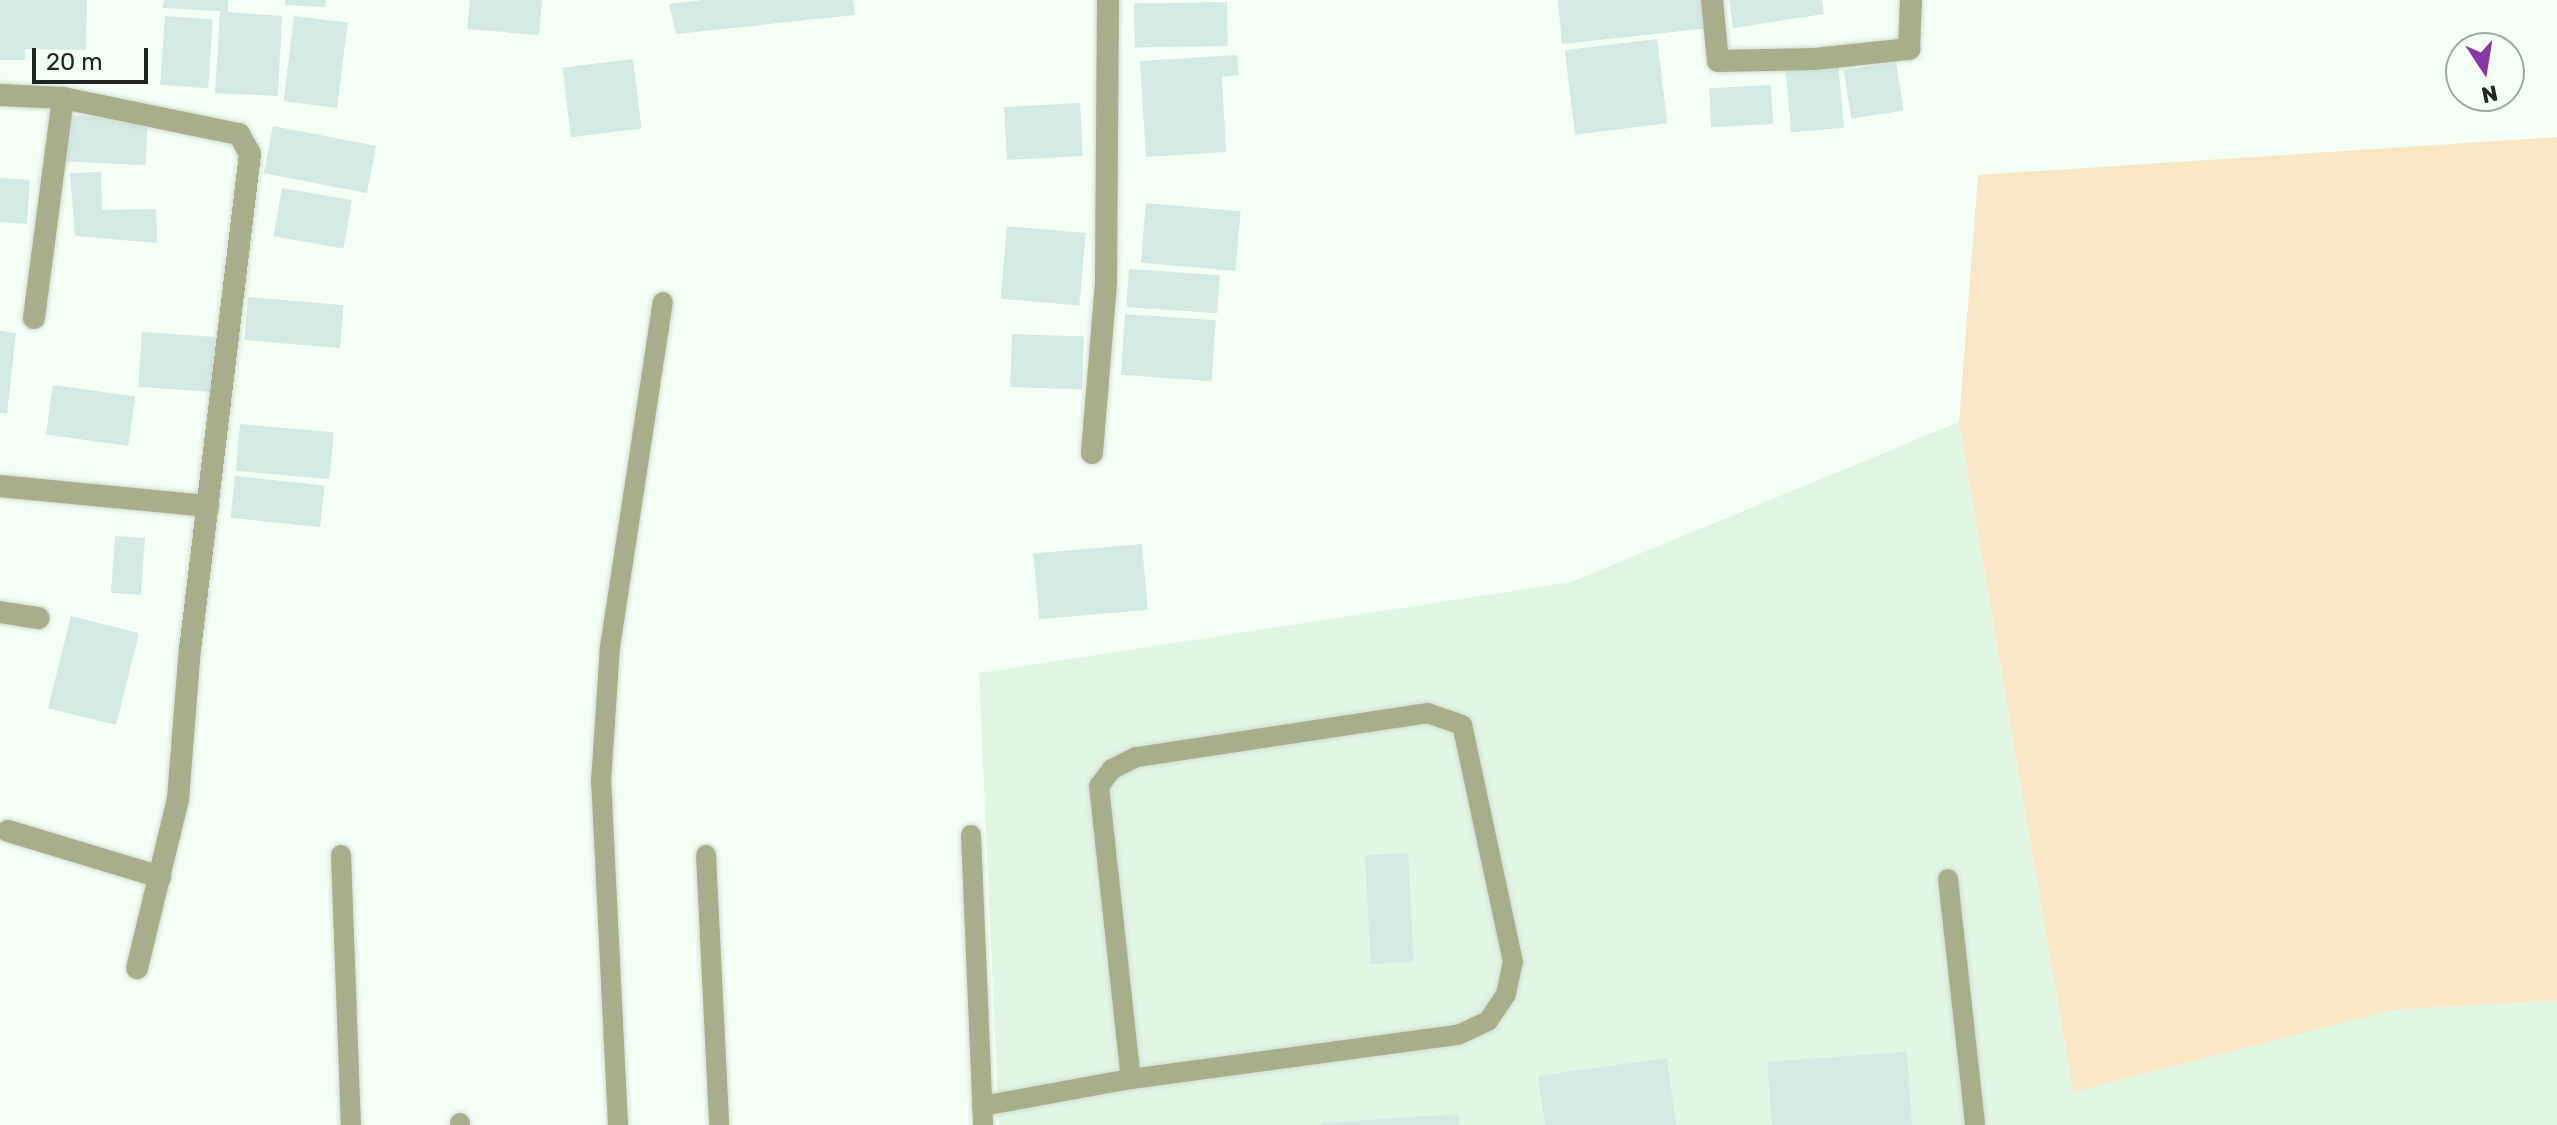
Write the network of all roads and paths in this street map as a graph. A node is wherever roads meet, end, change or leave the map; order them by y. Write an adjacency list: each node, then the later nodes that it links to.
1 (1108, 0): 8 (street)
2 (1712, 0): 3 (street)
3 (1911, 0)
4 (0, 95): 5 (street)
5 (63, 98): 7 (street); 10 (street)
6 (663, 302): 23 (lane)
7 (34, 318)
8 (1092, 453)
9 (0, 486): 10 (street)
10 (208, 506): 17 (street)
11 (0, 612): 12 (street)
12 (39, 618)
13 (8, 831): 17 (street)
14 (971, 835): 21 (lane)
15 (341, 855): 22 (lane)
16 (706, 855): 24 (lane)
17 (160, 877): 19 (street)
18 (1948, 879): 25 (lane)
19 (137, 968)
20 (1131, 1079): 20 (lane); 21 (lane)
21 (982, 1116)
22 (351, 1125)
23 (618, 1125)
24 (719, 1125)
25 (1975, 1125)

